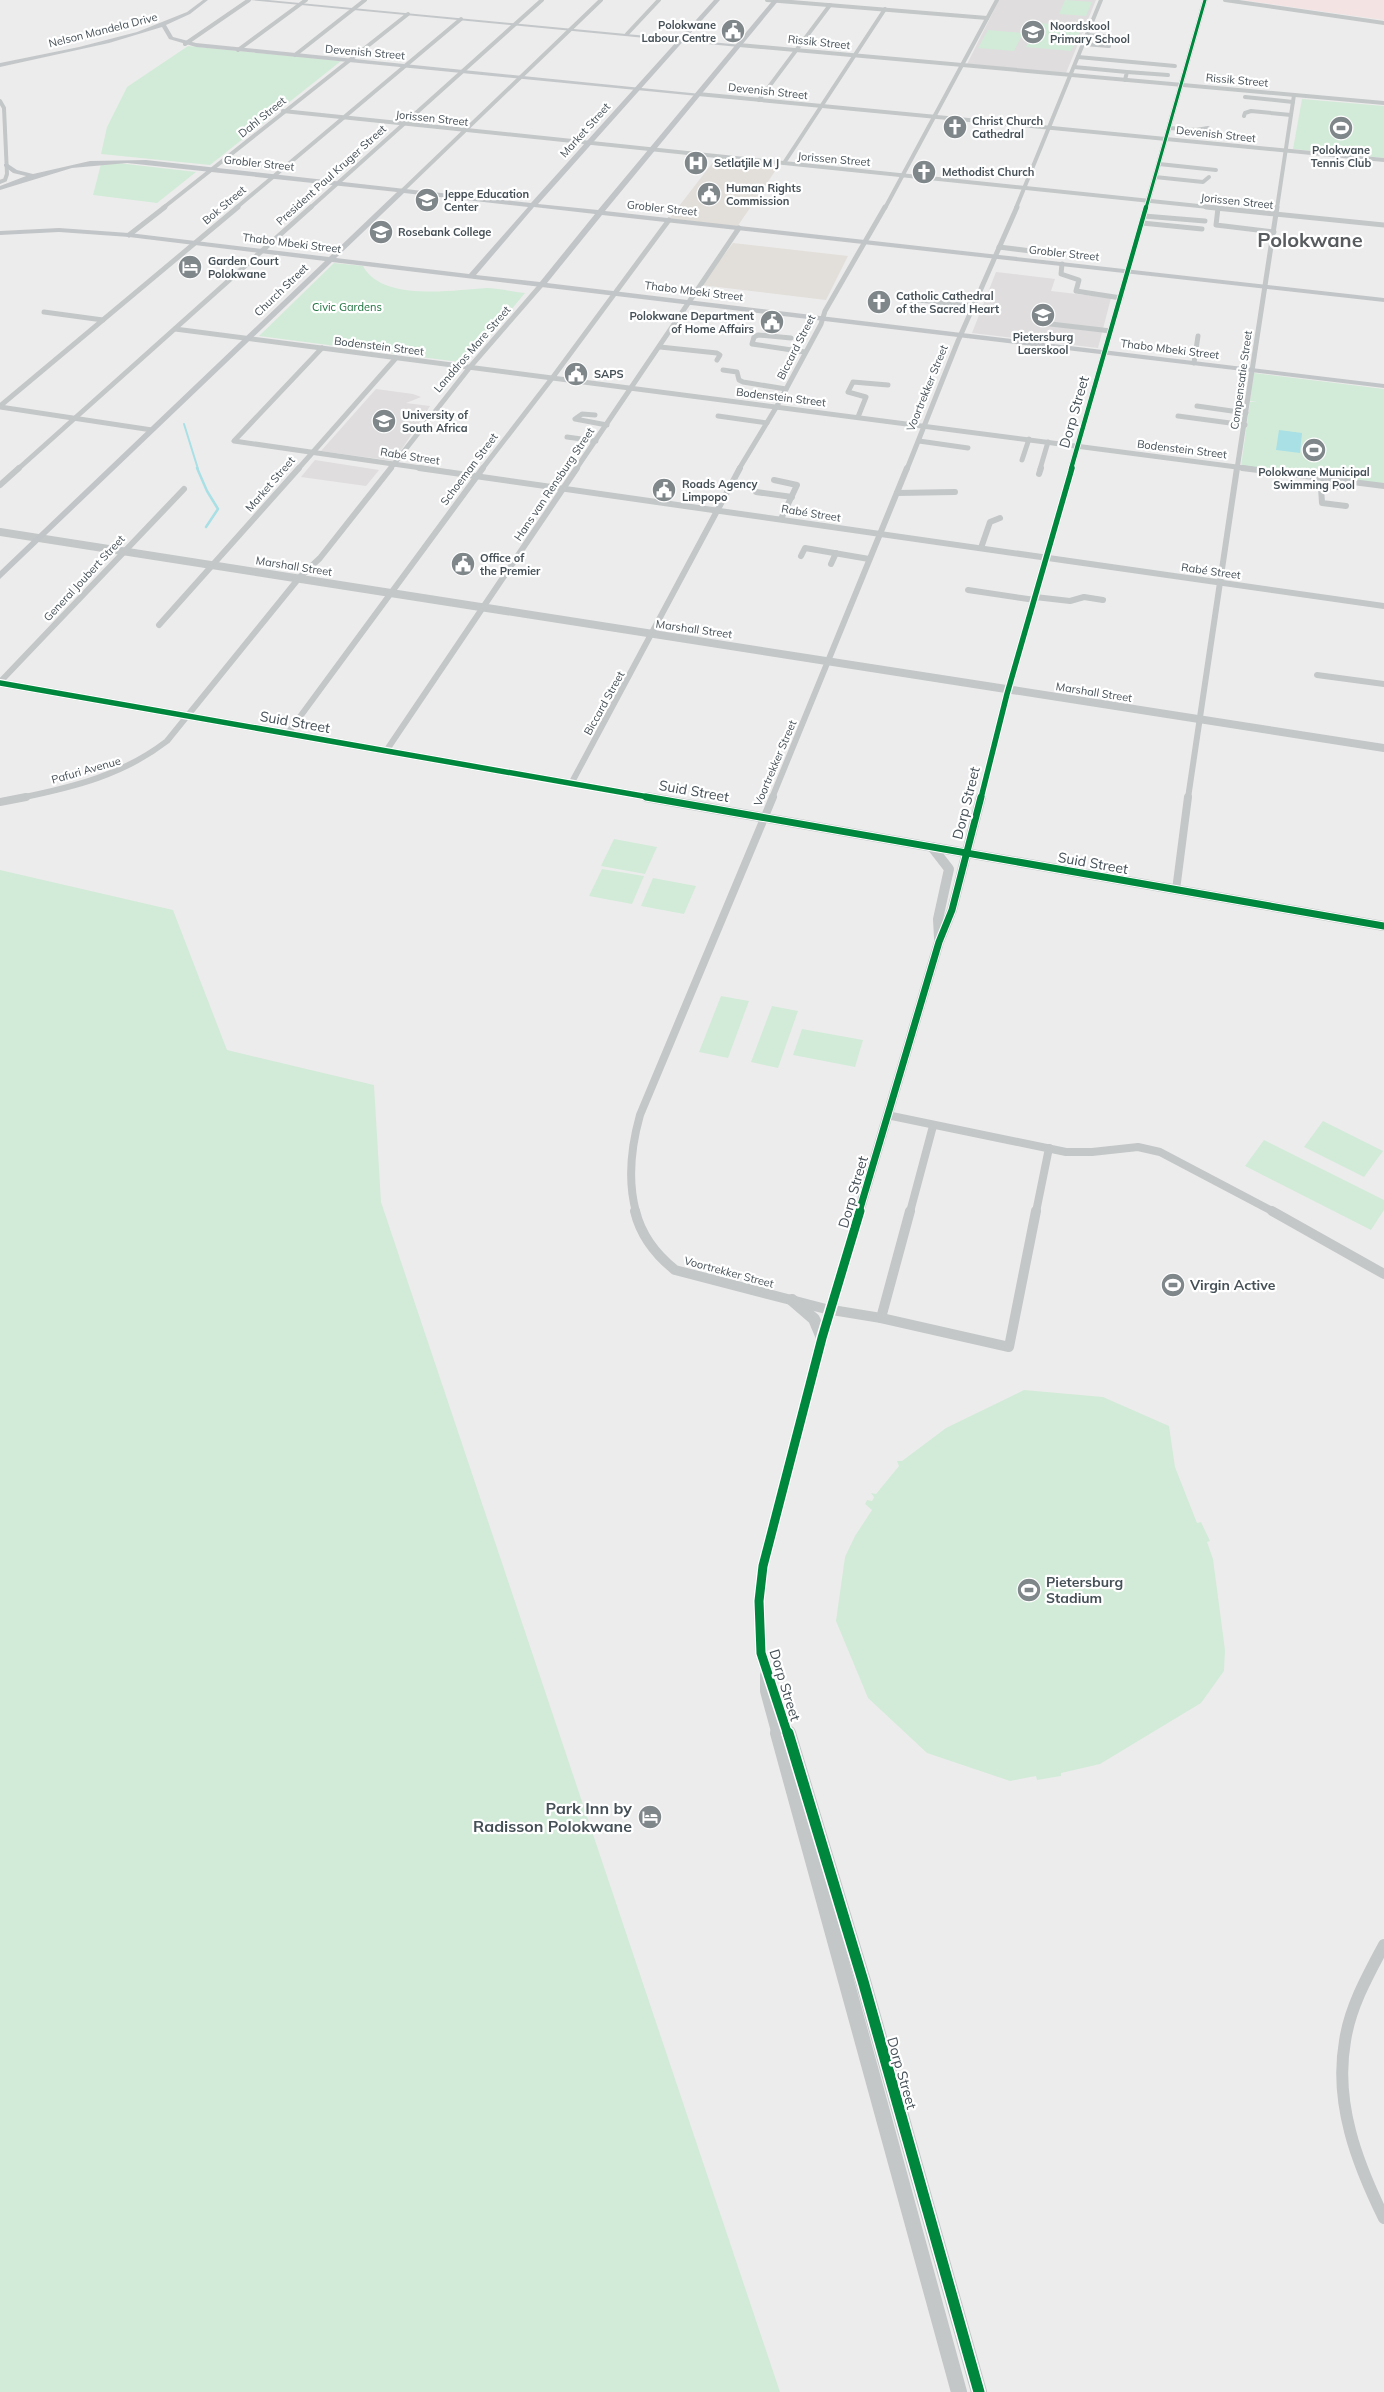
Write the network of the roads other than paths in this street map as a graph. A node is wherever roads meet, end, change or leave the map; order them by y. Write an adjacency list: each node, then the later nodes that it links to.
1 (206, 0): 23 (main road, Nelson Mandela Drive)
2 (251, 0): 16 (main road, Rissik Street); 33 (street)
3 (306, 0): 16 (street)
4 (365, 0): 18 (street)
5 (542, 0): 25 (street, President Paul Kruger Street)
6 (602, 0): 26 (street, Church Street)
7 (659, 0): 29 (street)
8 (717, 0): 32 (main road, Market Street)
9 (767, 0): 10 (street)
10 (776, 0): 17 (street); 35 (main road, Landdros Mare Street)
11 (997, 0): 21 (street, Biccard Street)
12 (1101, 0): 30 (street, Voortrekker Street)
13 (1205, 0): 55 (street, Dorp Street)
14 (1225, 0): 24 (street)
15 (198, 1): 23 (main road, Nelson Mandela Drive)
16 (299, 5): 18 (main road, Rissik Street); 37 (street)
17 (830, 5): 19 (street); 38 (street)
18 (353, 9): 20 (main road, Rissik Street); 40 (street)
19 (885, 9): 21 (street); 41 (street)
20 (408, 14): 22 (main road, Rissik Street); 42 (street, Dahl Street)
21 (987, 18): 45 (street, Biccard Street)
22 (461, 19): 25 (main road, Rissik Street); 46 (street, Bok Street)
23 (164, 23): 27 (main road, Nelson Mandela Drive); 28 (main road)
24 (1384, 23)
25 (514, 24): 26 (main road, Rissik Street); 49 (street, President Paul Kruger Street)
26 (569, 29): 29 (main road, Rissik Street); 52 (street, Church Street)
27 (138, 32): 28 (main road); 44 (main road, Nelson Mandela Drive)
28 (167, 33): 33 (main road, Devenish Street)
29 (627, 34): 32 (main road, Rissik Street)
30 (1087, 35): 31 (street); 34 (street, Voortrekker Street)
31 (1112, 37)
32 (682, 40): 35 (main road, Rissik Street); 56 (main road, Market Street)
33 (185, 44): 37 (main road, Devenish Street)
34 (1084, 44): 36 (street); 43 (street, Voortrekker Street)
35 (739, 45): 38 (street, Rissik Street); 57 (main road, Landdros Mare Street)
36 (1109, 46)
37 (238, 50): 40 (main road, Devenish Street)
38 (796, 50): 41 (street, Rissik Street); 60 (street)
39 (1106, 54): 43 (street)
40 (295, 55): 42 (main road, Devenish Street)
41 (856, 56): 45 (street, Rissik Street); 64 (street)
42 (348, 60): 46 (main road, Devenish Street); 65 (street, Dahl Street)
43 (1077, 60): 47 (street); 48 (street); 50 (street); 51 (street, Voortrekker Street)
44 (0, 64)
45 (961, 65): 51 (street, Rissik Street); 68 (street, Biccard Street)
46 (405, 66): 49 (main road, Devenish Street); 69 (street, Bok Street)
47 (1175, 66)
48 (1129, 67)
49 (462, 71): 52 (main road, Devenish Street); 70 (street, President Paul Kruger Street)
50 (1127, 72): 53 (street); 54 (street)
51 (1070, 75): 54 (street, Rissik Street); 71 (street, Voortrekker Street)
52 (521, 76): 56 (main road, Devenish Street); 74 (street, Church Street)
53 (1168, 76)
54 (1125, 80): 55 (street, Rissik Street)
55 (1182, 85): 58 (street, Rissik Street); 72 (street, Dorp Street)
56 (638, 88): 57 (main road, Devenish Street); 76 (main road, Market Street)
57 (698, 94): 60 (street, Devenish Street); 77 (main road, Landdros Mare Street)
58 (1294, 95): 62 (street, Compensatie Street); 63 (street, Rissik Street)
59 (1245, 97): 62 (street)
60 (759, 100): 64 (street, Devenish Street)
61 (0, 101): 82 (street)
62 (1293, 102): 66 (street, Compensatie Street)
63 (1384, 103)
64 (820, 106): 68 (street, Devenish Street); 80 (street)
65 (283, 111): 69 (street, Jorissen Street); 84 (street, Dahl Street)
66 (1291, 115): 67 (street); 78 (street, Compensatie Street)
67 (1244, 116)
68 (933, 117): 71 (street, Devenish Street); 88 (street, Biccard Street)
69 (342, 118): 70 (street, Jorissen Street); 89 (street, Bok Street)
70 (404, 124): 74 (street, Jorissen Street); 92 (street, President Paul Kruger Street)
71 (1048, 128): 75 (street, Devenish Street); 94 (street, Voortrekker Street)
72 (1169, 128): 73 (street); 75 (street, Dorp Street)
73 (1208, 128)
74 (465, 130): 76 (street, Jorissen Street); 95 (street, Church Street)
75 (1166, 140): 78 (street, Devenish Street); 81 (street, Dorp Street)
76 (587, 143): 77 (street, Jorissen Street); 97 (main road, Market Street)
77 (651, 150): 80 (street, Jorissen Street); 99 (main road, Landdros Mare Street)
78 (1285, 151): 79 (street, Devenish Street); 100 (street, Compensatie Street)
79 (1384, 160)
80 (784, 163): 88 (street, Jorissen Street)
81 (1158, 164): 85 (street); 90 (street, Dorp Street)
82 (6, 165): 87 (main road); 93 (street)
83 (69, 167): 84 (main road, Grobler Street); 86 (main road, Grobler Street)
84 (211, 169): 89 (main road, Grobler Street); 112 (street, Dahl Street)
85 (1216, 170)
86 (39, 173): 87 (main road); 93 (main road, Grobler Street)
87 (30, 175): 93 (main road)
88 (903, 175): 94 (street, Jorissen Street); 113 (street, Biccard Street)
89 (274, 176): 92 (main road, Grobler Street); 114 (street, Bok Street)
90 (1155, 177): 91 (street); 96 (street, Dorp Street)
91 (1209, 177)
92 (336, 183): 95 (main road, Grobler Street); 116 (street, President Paul Kruger Street)
93 (1, 184)
94 (1024, 188): 96 (street, Jorissen Street); 115 (street, Voortrekker Street)
95 (402, 191): 97 (main road, Grobler Street); 119 (main road, Church Street)
96 (1149, 200): 98 (street, Jorissen Street); 101 (street, Dorp Street)
97 (532, 205): 99 (main road, Grobler Street); 122 (main road, Market Street)
98 (1218, 208): 100 (street, Jorissen Street); 110 (street)
99 (600, 213): 103 (main road, Grobler Street); 123 (main road, Landdros Mare Street)
100 (1276, 214): 107 (street, Jorissen Street); 110 (street, Compensatie Street)
101 (1144, 216): 102 (street); 105 (street, Dorp Street)
102 (1156, 217): 104 (street); 106 (street)
103 (669, 220): 108 (main road, Grobler Street); 125 (street, Schoeman Street)
104 (1205, 222)
105 (1142, 223): 106 (street); 121 (street, Dorp Street)
106 (1154, 224): 109 (street)
107 (1384, 225)
108 (739, 228): 113 (main road, Grobler Street); 128 (street, Hans van Rensburg Street)
109 (1202, 230)
110 (1274, 232): 124 (street, Compensatie Street)
111 (0, 233): 112 (main road, Thabo Mbeki Street)
112 (129, 234): 114 (main road, Thabo Mbeki Street)
113 (866, 242): 118 (main road, Grobler Street); 132 (street, Biccard Street)
114 (195, 243): 116 (main road, Thabo Mbeki Street); 133 (street, Bok Street)
115 (999, 247): 117 (street); 118 (street, Voortrekker Street)
116 (260, 251): 119 (main road, Thabo Mbeki Street); 135 (street, President Paul Kruger Street)
117 (1031, 251)
118 (996, 257): 120 (main road, Grobler Street); 130 (street, Voortrekker Street)
119 (330, 259): 122 (main road, Thabo Mbeki Street); 139 (main road, Church Street)
120 (1062, 264): 121 (main road, Grobler Street); 126 (street)
121 (1128, 271): 124 (main road, Grobler Street); 126 (street, Dorp Street)
122 (471, 276): 123 (main road, Thabo Mbeki Street)
123 (542, 284): 125 (main road, Thabo Mbeki Street); 148 (street, Landdros Mare Street)
124 (1265, 286): 127 (main road, Grobler Street); 150 (street, Compensatie Street)
125 (616, 293): 128 (main road, Thabo Mbeki Street); 151 (street, Schoeman Street)
126 (1120, 298): 136 (street, Dorp Street)
127 (1384, 300)
128 (689, 302): 132 (main road, Thabo Mbeki Street); 141 (street, Hans van Rensburg Street)
129 (911, 306): 130 (street)
130 (974, 306): 137 (street, Voortrekker Street)
131 (44, 312): 133 (street)
132 (823, 317): 137 (main road, Thabo Mbeki Street); 143 (street, Biccard Street)
133 (103, 320): 158 (street, Bok Street)
134 (1042, 323): 136 (street)
135 (175, 329): 139 (street, Bodenstein Street); 164 (street, President Paul Kruger Street)
136 (1111, 331): 144 (street, Dorp Street)
137 (961, 335): 144 (main road, Thabo Mbeki Street); 168 (street, Voortrekker Street)
138 (1198, 336): 147 (street)
139 (246, 338): 142 (street, Bodenstein Street); 169 (main road, Church Street)
140 (791, 338): 143 (street)
141 (660, 347): 146 (street); 154 (street, Hans van Rensburg Street)
142 (322, 348): 145 (street, Bodenstein Street); 177 (street, Rabé Street)
143 (805, 352): 155 (street, Biccard Street)
144 (1105, 353): 147 (main road, Thabo Mbeki Street); 175 (street, Dorp Street)
145 (396, 358): 148 (street, Bodenstein Street); 177 (street, Market Street)
146 (717, 360)
147 (1194, 364): 150 (main road, Thabo Mbeki Street)
148 (470, 367): 151 (street, Bodenstein Street); 179 (street, Landdros Mare Street)
149 (723, 370): 155 (street)
150 (1253, 371): 153 (main road, Thabo Mbeki Street); 159 (street, Compensatie Street)
151 (553, 377): 154 (street, Bodenstein Street); 182 (street, Schoeman Street)
152 (888, 385): 163 (street)
153 (1384, 386)
154 (632, 387): 156 (street, Bodenstein Street); 166 (street, Hans van Rensburg Street)
155 (786, 389): 156 (street, Biccard Street)
156 (778, 406): 163 (street, Bodenstein Street); 165 (street, Biccard Street)
157 (1197, 406): 159 (street)
158 (0, 407): 164 (street)
159 (1246, 413): 167 (street, Compensatie Street)
160 (595, 415): 166 (street)
161 (718, 416): 165 (street)
162 (1178, 416): 167 (street)
163 (858, 417): 168 (street, Bodenstein Street)
164 (75, 418): 169 (street); 185 (street, President Paul Kruger Street)
165 (767, 423): 194 (street, Biccard Street)
166 (607, 425): 172 (street, Hans van Rensburg Street)
167 (1245, 425): 180 (street, Compensatie Street)
168 (925, 426): 171 (street, Bodenstein Street); 173 (street, Voortrekker Street)
169 (152, 430): 199 (main road, Church Street)
170 (567, 437): 172 (street)
171 (1029, 439): 174 (street, Bodenstein Street); 178 (street)
172 (596, 441): 188 (street, Hans van Rensburg Street)
173 (918, 441): 176 (street); 191 (street, Voortrekker Street)
174 (1048, 442): 175 (street, Bodenstein Street); 181 (street)
175 (1077, 446): 180 (street, Bodenstein Street); 206 (street, Dorp Street)
176 (968, 448)
177 (313, 452): 179 (street, Rabé Street); 209 (street, Market Street)
178 (1022, 460)
179 (394, 464): 182 (street, Rabé Street); 211 (street, Landdros Mare Street)
180 (1238, 466): 184 (street, Bodenstein Street); 212 (street, Compensatie Street)
181 (1039, 474)
182 (476, 476): 188 (street, Rabé Street); 214 (street, Schoeman Street)
183 (774, 480): 192 (street)
184 (1350, 482): 186 (street, Bodenstein Street); 193 (street)
185 (0, 485)
186 (1384, 486)
187 (184, 489): 203 (street, General Joubert Street)
188 (562, 489): 194 (street, Rabé Street); 217 (street, Hans van Rensburg Street)
189 (756, 492): 192 (street)
190 (956, 492): 191 (street)
191 (897, 493): 198 (street, Voortrekker Street)
192 (792, 497): 196 (street)
193 (1346, 506)
194 (718, 511): 196 (street, Rabé Street); 220 (street, Biccard Street)
195 (1000, 518): 202 (street)
196 (781, 519): 198 (street, Rabé Street)
197 (0, 532): 199 (street, Marshall Street)
198 (880, 534): 202 (street, Rabé Street); 207 (street, Voortrekker Street)
199 (39, 538): 203 (street, Marshall Street); 210 (main road, Church Street)
200 (809, 540): 201 (street)
201 (805, 548): 204 (street); 205 (street)
202 (981, 548): 206 (street, Rabé Street)
203 (124, 551): 209 (street, Marshall Street); 223 (street, General Joubert Street)
204 (836, 553): 207 (street); 208 (street)
205 (801, 556)
206 (1046, 558): 212 (street, Rabé Street); 215 (street, Dorp Street)
207 (869, 559): 221 (street, Voortrekker Street)
208 (831, 564)
209 (214, 565): 211 (street, Marshall Street); 219 (street, Market Street)
210 (0, 576)
211 (300, 578): 214 (street, Marshall Street); 226 (street, Landdros Mare Street)
212 (1221, 583): 218 (street, Rabé Street); 227 (street, Compensatie Street)
213 (968, 590): 215 (street)
214 (391, 592): 217 (street, Marshall Street); 228 (street, Schoeman Street)
215 (1035, 598): 216 (street); 225 (street, Dorp Street)
216 (1104, 600)
217 (483, 605): 220 (street, Marshall Street); 230 (street, Hans van Rensburg Street)
218 (1384, 606)
219 (159, 625)
220 (653, 634): 221 (street, Marshall Street); 232 (street, Biccard Street)
221 (830, 660): 225 (street, Marshall Street); 234 (street, Voortrekker Street)
222 (1318, 674): 224 (street)
223 (0, 682): 226 (street, Suid Street)
224 (1384, 684)
225 (1008, 690): 227 (street, Marshall Street); 236 (street, Dorp Street)
226 (189, 716): 228 (street, Suid Street); 233 (street, Pafuri Avenue)
227 (1199, 720): 229 (street, Marshall Street); 231 (street, Compensatie Street)
228 (288, 733): 230 (street, Suid Street)
229 (1384, 748)
230 (386, 751): 232 (street, Suid Street)
231 (1194, 756): 237 (street)
232 (572, 782): 234 (street, Suid Street)
233 (0, 802)
234 (764, 816): 235 (street, Suid Street); 244 (street, Voortrekker Street)
235 (932, 848): 236 (street, Suid Street); 239 (street, Dorp Street)
236 (966, 853): 237 (street, Suid Street); 239 (street, Dorp Street)
237 (1176, 890): 238 (street, Suid Street)
238 (1384, 926)
239 (940, 942): 240 (street, Dorp Street)
240 (888, 1115): 241 (street); 245 (street, Dorp Street)
241 (932, 1126): 242 (street); 246 (street)
242 (1049, 1148): 243 (street); 246 (street, Voortrekker Street)
243 (1384, 1274)
244 (792, 1300): 245 (street, Voortrekker Street); 247 (street)
245 (831, 1310): 246 (street, Voortrekker Street); 247 (street, Dorp Street)
246 (882, 1318)
247 (822, 1338): 250 (street, Dorp Street)
248 (1384, 1945): 249 (street)
249 (1384, 2218)
250 (938, 2281): 251 (street, Dorp Street); 252 (street, Dorp Street)
251 (959, 2392)
252 (979, 2392)

